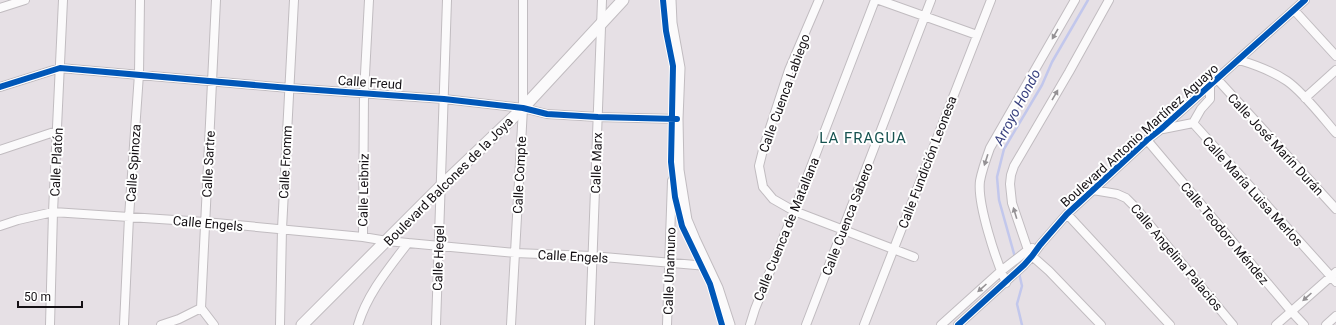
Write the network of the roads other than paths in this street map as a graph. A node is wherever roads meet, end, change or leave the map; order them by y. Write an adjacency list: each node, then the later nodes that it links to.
1 (25, 0): 20 (street)
2 (62, 0): 27 (street, Calle Platón)
3 (140, 0): 29 (street, Calle Spinoza)
4 (216, 0): 31 (street, Calle Sartre)
5 (294, 0): 34 (street, Calle Fromm)
6 (369, 0): 35 (street, Calle Leibniz)
7 (447, 0): 37 (street, Calle Hegel)
8 (523, 0): 38 (street, Calle Compte)
9 (602, 0): 23 (street, Calle Marx)
10 (623, 0): 23 (street, Boulevard Balcones de la Joya)
11 (670, 0): 40 (street)
12 (819, 0): 51 (street, Calle Cuenca Labiego)
13 (876, 0): 51 (street, Calle Cuenca de Matallana)
14 (879, 0): 22 (street)
15 (931, 0): 22 (street, Calle Cuenca Sabero)
16 (991, 0): 24 (street, Calle Fundición Leonesa)
17 (1075, 0): 70 (street, one-way to 70)
18 (1108, 0): 65 (street, one-way to 18)
19 (1305, 0): 21 (street, Boulevard Antonio Martínez Aguayo)
20 (0, 8)
21 (1294, 10): 25 (street); 26 (street, Boulevard Antonio Martínez Aguayo)
22 (925, 16): 24 (street); 58 (street, Calle Cuenca Sabero)
23 (601, 25): 38 (street, Boulevard Balcones de la Joya); 39 (street, Calle Marx)
24 (977, 35): 63 (street, Calle Fundición Leonesa)
25 (1336, 56)
26 (1239, 60): 30 (street, Boulevard Antonio Martínez Aguayo); 36 (street)
27 (60, 68): 29 (street, Calle Freud); 33 (street); 43 (street, Calle Platón)
28 (1336, 70): 36 (street)
29 (139, 74): 31 (street, Calle Freud); 54 (street, Calle Spinoza)
30 (1217, 79): 32 (street, Boulevard Antonio Martínez Aguayo); 50 (street, Calle José Marín Durán)
31 (212, 81): 34 (street, Calle Freud); 55 (street, Calle Sartre)
32 (1210, 86): 41 (street); 42 (street, Boulevard Antonio Martínez Aguayo)
33 (0, 87)
34 (289, 88): 35 (street, Calle Freud); 57 (street, Calle Fromm)
35 (364, 93): 37 (street, Calle Freud); 59 (street, Calle Leibniz)
36 (1305, 98): 44 (street)
37 (444, 99): 38 (street, Calle Freud); 48 (street, Calle Hegel)
38 (523, 108): 39 (street, Calle Freud); 48 (street, Boulevard Balcones de la Joya); 64 (street, Calle Compte)
39 (598, 117): 40 (street, Calle Freud); 66 (street, Calle Marx)
40 (677, 119): 47 (street)
41 (1193, 123): 42 (street, Calle María Luisa Merlos); 71 (street, Calle María Luisa Merlos)
42 (1161, 129): 45 (street, Boulevard Antonio Martínez Aguayo)
43 (57, 131): 46 (street); 52 (street, Calle Platón)
44 (1336, 133)
45 (1147, 140): 49 (street, Boulevard Antonio Martínez Aguayo); 74 (street, Calle Teodoro Méndez)
46 (0, 150)
47 (678, 170): 68 (street, Calle Unamuno); 69 (street)
48 (440, 187): 60 (street, Boulevard Balcones de la Joya); 62 (street, Calle Hegel)
49 (1093, 190): 53 (street, Boulevard Antonio Martínez Aguayo); 95 (street, Calle Angelina Palacios)
50 (1336, 209)
51 (794, 211): 58 (street, Calle Cuenca Labiego); 88 (street, Calle Cuenca de Matallana)
52 (53, 212): 54 (street, Calle Engels); 56 (street, Calle Engels); 76 (street, Calle Platón)
53 (1067, 214): 65 (street, Boulevard Antonio Martínez Aguayo); 94 (street)
54 (129, 216): 55 (street, Calle Engels); 77 (street, Calle Spinoza)
55 (205, 222): 57 (street, Calle Engels); 73 (street, Calle Sartre)
56 (0, 226)
57 (282, 229): 59 (street, Calle Engels); 80 (street, Calle Fromm)
58 (844, 229): 63 (street, Calle Cuenca Labiego); 89 (street, Calle Cuenca Sabero)
59 (363, 237): 60 (street, Calle Leibniz)
60 (387, 241): 61 (street, Calle Leibniz); 81 (street, Boulevard Balcones de la Joya)
61 (408, 243): 62 (street, Calle Leibniz); 82 (street)
62 (439, 245): 64 (street, Calle Engels); 83 (street, Calle Hegel)
63 (893, 249): 67 (street, Calle Cuenca Labiego); 90 (street, Calle Fundición Leonesa)
64 (514, 253): 66 (street, Calle Engels); 84 (street, Calle Compte)
65 (1030, 253): 70 (street, Boulevard Antonio Martínez Aguayo); 72 (street, Boulevard Antonio Martínez Aguayo); 93 (street)
66 (592, 256): 68 (street, Calle Engels); 85 (street, Calle Marx)
67 (914, 257)
68 (669, 263): 69 (street, Calle Engels); 86 (street, Calle Unamuno)
69 (707, 266): 87 (street)
70 (1001, 271): 72 (street); 91 (street, Boulevard Antonio Martínez Aguayo, one-way to 91)
71 (1334, 277): 74 (street, one-way to 74)
72 (1006, 283): 92 (street, Boulevard Antonio Martínez Aguayo)
73 (201, 308): 78 (street); 79 (street)
74 (1291, 311): 96 (street); 97 (street, Calle Teodoro Méndez)
75 (1336, 316): 98 (street)
76 (50, 325)
77 (124, 325)
78 (161, 325)
79 (214, 325)
80 (280, 325)
81 (302, 325)
82 (358, 325)
83 (436, 325)
84 (511, 325)
85 (590, 325)
86 (667, 325)
87 (729, 325)
88 (750, 325)
89 (806, 325)
90 (864, 325)
91 (941, 325)
92 (958, 325)
93 (1101, 325)
94 (1170, 325)
95 (1233, 325)
96 (1276, 325)
97 (1304, 325)
98 (1326, 325)

